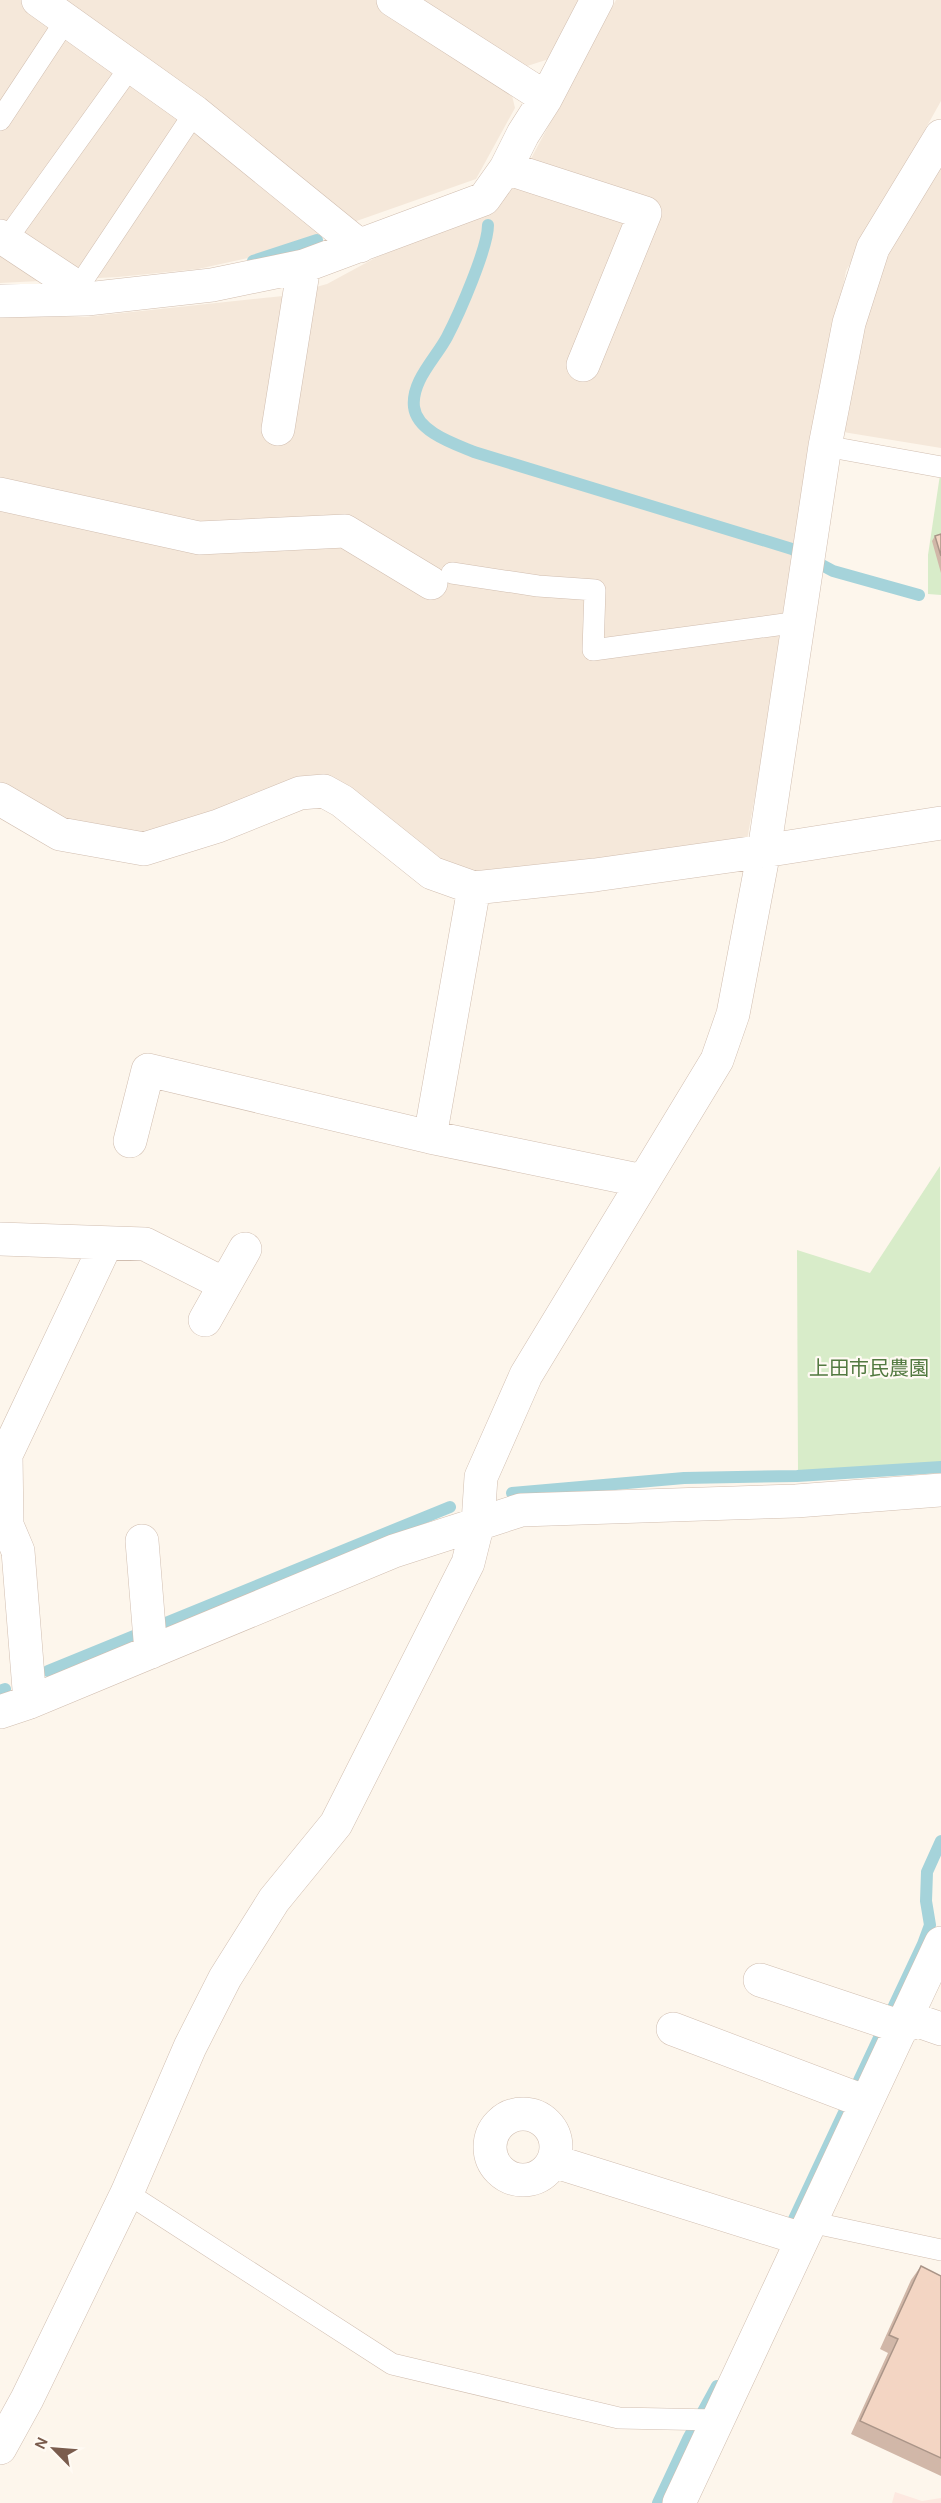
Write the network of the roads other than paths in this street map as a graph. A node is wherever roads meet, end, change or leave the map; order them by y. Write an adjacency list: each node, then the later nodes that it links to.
1 (38, 0): 4 (street)
2 (393, 0): 6 (street)
3 (597, 0): 6 (street)
4 (66, 20): 5 (street); 8 (lane)
5 (131, 66): 7 (street); 11 (lane)
6 (546, 98): 10 (street)
7 (195, 112): 12 (street); 14 (lane)
8 (0, 120)
9 (939, 146): 18 (street)
10 (506, 168): 12 (street); 16 (street)
11 (3, 238): 14 (street)
12 (360, 246): 13 (street)
13 (304, 266): 14 (street); 17 (street)
14 (82, 294): 15 (street)
15 (0, 301)
16 (583, 365)
17 (278, 429)
18 (825, 446): 19 (lane); 22 (street)
19 (941, 466)
20 (0, 494): 21 (street)
21 (442, 578): 22 (lane)
22 (799, 622): 25 (street)
23 (0, 799): 26 (street)
24 (941, 823): 25 (street)
25 (764, 851): 26 (street); 29 (street)
26 (474, 888): 27 (street)
27 (430, 1137): 28 (street); 29 (street)
28 (130, 1141)
29 (643, 1182): 36 (street)
30 (0, 1239): 31 (street)
31 (106, 1244): 33 (street); 37 (street)
32 (245, 1249): 33 (street)
33 (224, 1284): 34 (street)
34 (205, 1320)
35 (941, 1490): 36 (street)
36 (478, 1522): 39 (street); 48 (street)
37 (3, 1524): 40 (street)
38 (142, 1541): 39 (street)
39 (151, 1652): 40 (street)
40 (15, 1707)
41 (941, 1943): 43 (street)
42 (760, 1980): 43 (street)
43 (902, 2027): 45 (street); 46 (street)
44 (673, 2029): 46 (street)
45 (941, 2029)
46 (866, 2102): 49 (street)
47 (553, 2161): 49 (street)
48 (128, 2193): 51 (lane); 52 (street)
49 (794, 2232): 50 (lane); 51 (street)
50 (941, 2250)
51 (711, 2420): 53 (street)
52 (0, 2448)
53 (679, 2503)

